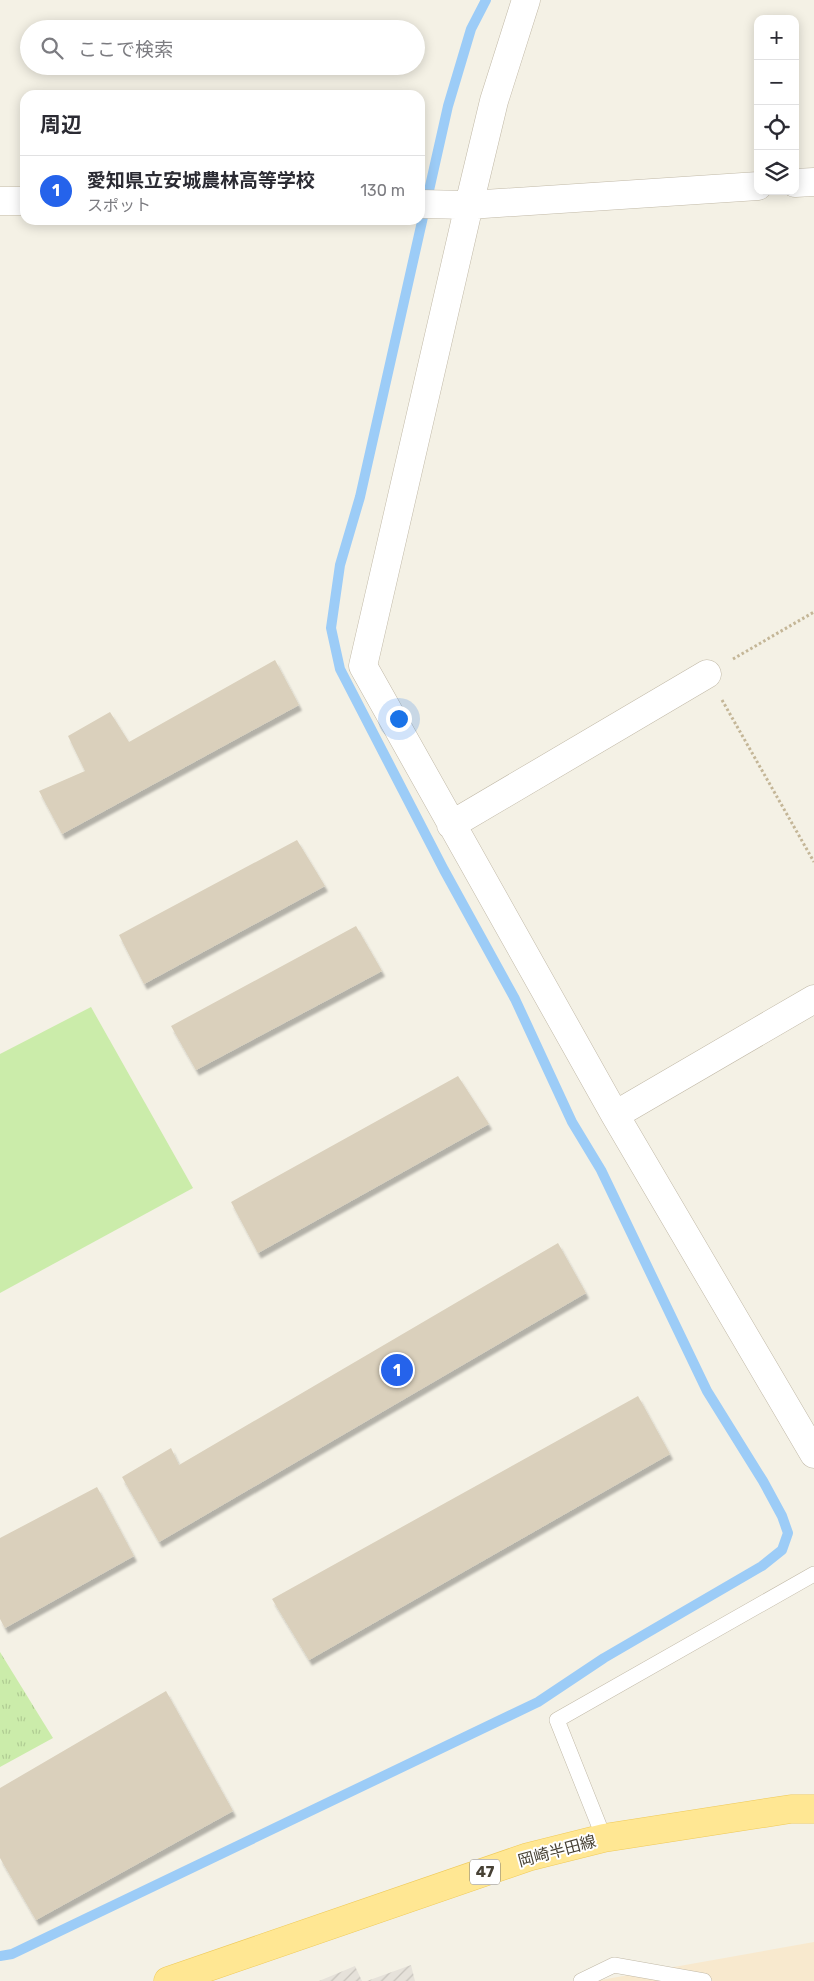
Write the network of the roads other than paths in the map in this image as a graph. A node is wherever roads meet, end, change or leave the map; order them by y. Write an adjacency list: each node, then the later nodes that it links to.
1 (526, 0): 8 (street)
2 (814, 182): 3 (street)
3 (799, 183)
4 (754, 186): 8 (street)
5 (0, 201): 6 (street)
6 (20, 201)
7 (425, 204): 8 (street)
8 (469, 205): 10 (street)
9 (707, 674): 10 (street)
10 (451, 825): 12 (street)
11 (814, 1000): 12 (street)
12 (615, 1115): 13 (street)
13 (814, 1454)
14 (814, 1574): 16 (lane)
15 (814, 1809): 16 (main road, 岡崎半田線 / 47)
16 (604, 1838): 17 (main road, 岡崎半田線 / 47)
17 (168, 1981)
18 (581, 1981): 19 (lane)
19 (704, 1981)

